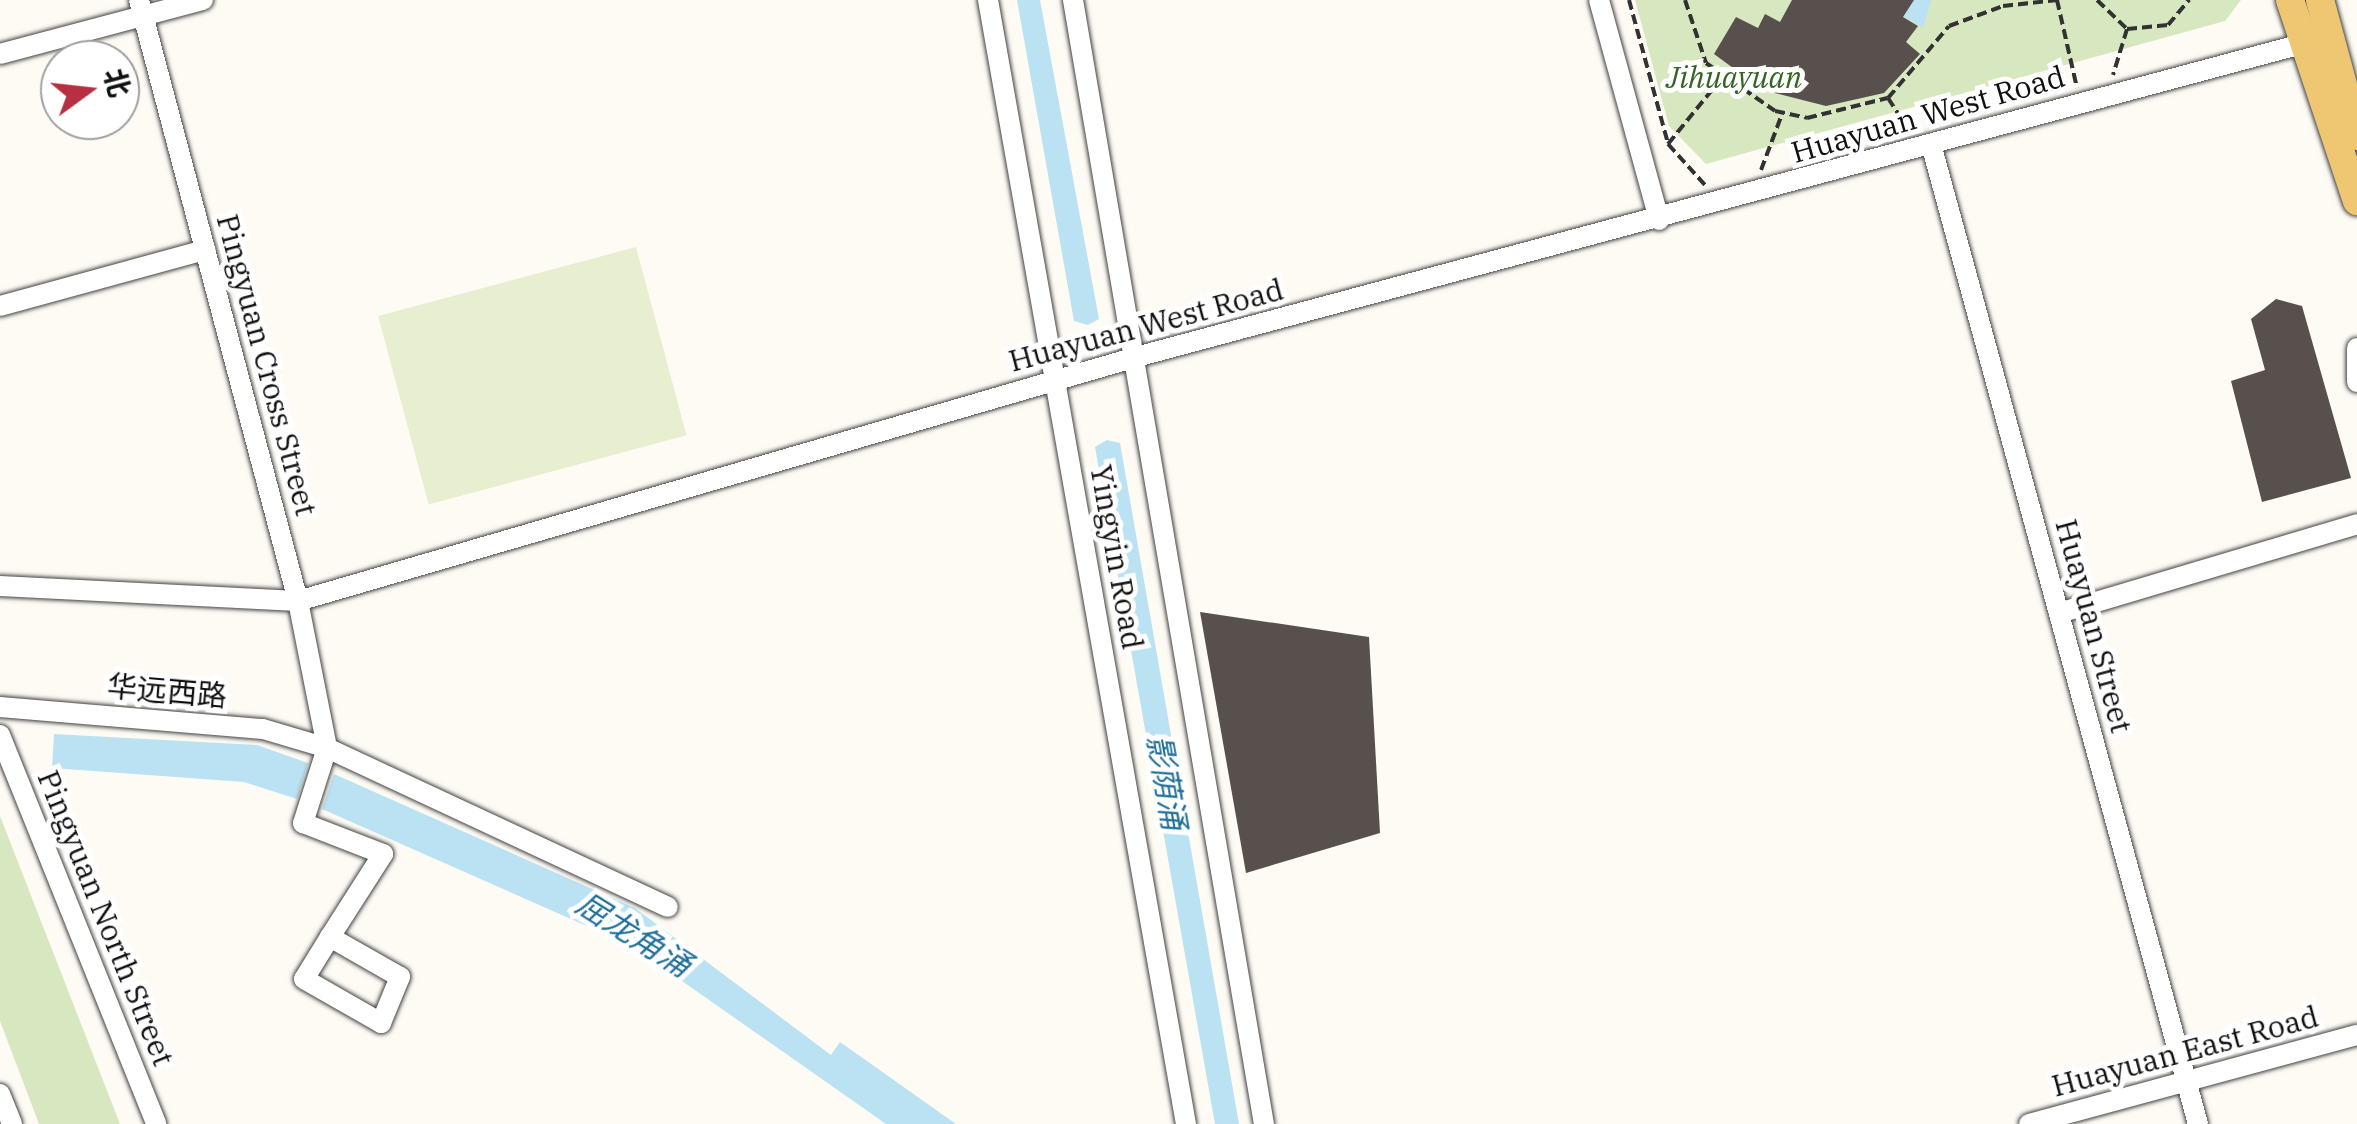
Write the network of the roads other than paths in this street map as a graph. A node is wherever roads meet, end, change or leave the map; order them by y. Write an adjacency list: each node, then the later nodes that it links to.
1 (203, 0): 7 (street)
2 (988, 0): 18 (street, Yingyin Road)
3 (1072, 0): 17 (street, Yingyin Road)
4 (1600, 0): 13 (street)
5 (2290, 0): 8 (main road)
6 (2320, 0): 10 (main road)
7 (141, 8): 9 (street); 14 (street, Pingyuan Cross Street)
8 (2302, 44): 11 (street, Huayuan West Road); 12 (main road)
9 (0, 54)
10 (2357, 136)
11 (1922, 140): 13 (street, Huayuan West Road); 23 (street, Huayuan Street)
12 (2357, 201)
13 (1660, 220): 17 (street, Huayuan West Road)
14 (205, 250): 15 (street); 22 (street, Pingyuan Cross Street)
15 (0, 306)
16 (2357, 348): 19 (street)
17 (1136, 357): 18 (street, Huayuan West Road); 36 (street, Yingyin Road)
18 (1055, 381): 22 (street, Huayuan West Road); 35 (street, Yingyin Road)
19 (2357, 382)
20 (2357, 524): 23 (street)
21 (0, 586): 22 (street, Huayuan West Road)
22 (298, 601): 26 (street, Pingyuan Cross Street)
23 (2059, 613): 31 (street, Huayuan Street)
24 (0, 707): 26 (street, 华远西路)
25 (0, 735): 27 (street, Pingyuan North Street)
26 (327, 748): 28 (street, 华远西路); 29 (street)
27 (9, 781): 34 (street, Pingyuan North Street)
28 (668, 907)
29 (330, 937): 29 (street)
30 (2357, 1035): 31 (street, Huayuan East Road)
31 (2186, 1082): 37 (street, Huayuan East Road); 38 (street, Huayuan Street)
32 (0, 1094): 33 (street)
33 (12, 1124)
34 (156, 1124)
35 (1186, 1124)
36 (1264, 1124)
37 (2028, 1124)
38 (2198, 1124)

